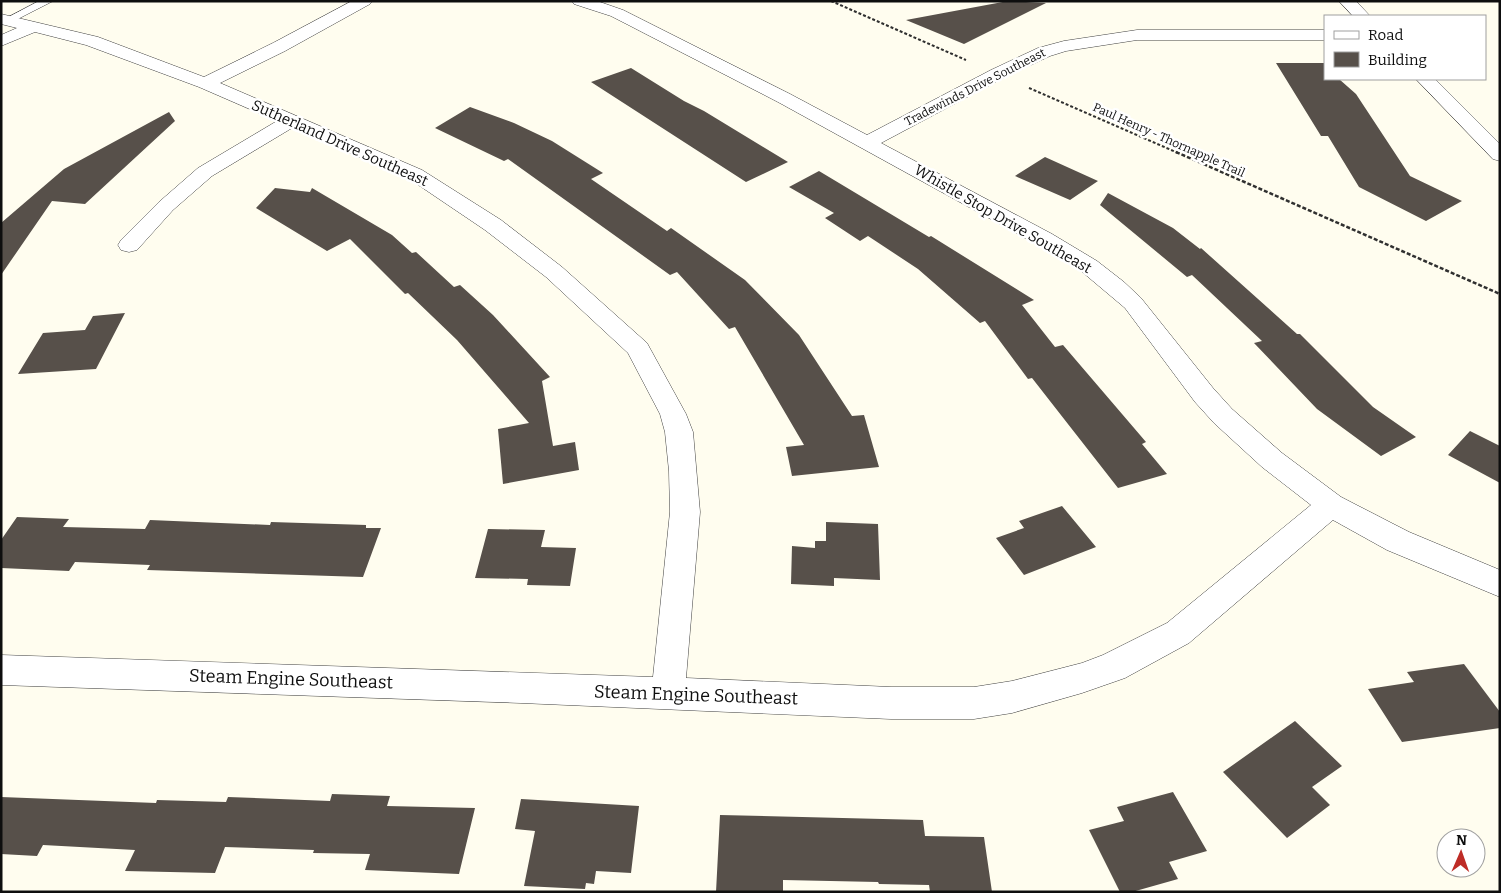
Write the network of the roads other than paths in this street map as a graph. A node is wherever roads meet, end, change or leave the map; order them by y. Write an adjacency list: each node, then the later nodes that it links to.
1 (48, 1): 6 (lane)
2 (364, 1): 9 (street)
3 (580, 1): 11 (street, Whistle Stop Drive Southeast)
4 (1347, 1): 5 (street)
5 (1361, 15)
6 (3, 27): 9 (street, Sutherland Drive Southeast)
7 (1324, 35): 11 (street, Tradewinds Drive Southeast)
8 (1426, 80): 12 (street)
9 (205, 83): 10 (street, Sutherland Drive Southeast)
10 (290, 121): 13 (street); 17 (street, Sutherland Drive Southeast)
11 (868, 142): 14 (street, Whistle Stop Drive Southeast)
12 (1500, 155)
13 (129, 244)
14 (1331, 504): 15 (street, Whistle Stop Drive Southeast); 17 (street, Steam Engine Southeast)
15 (1500, 584)
16 (1, 670): 17 (street, Steam Engine Southeast)
17 (668, 694)

